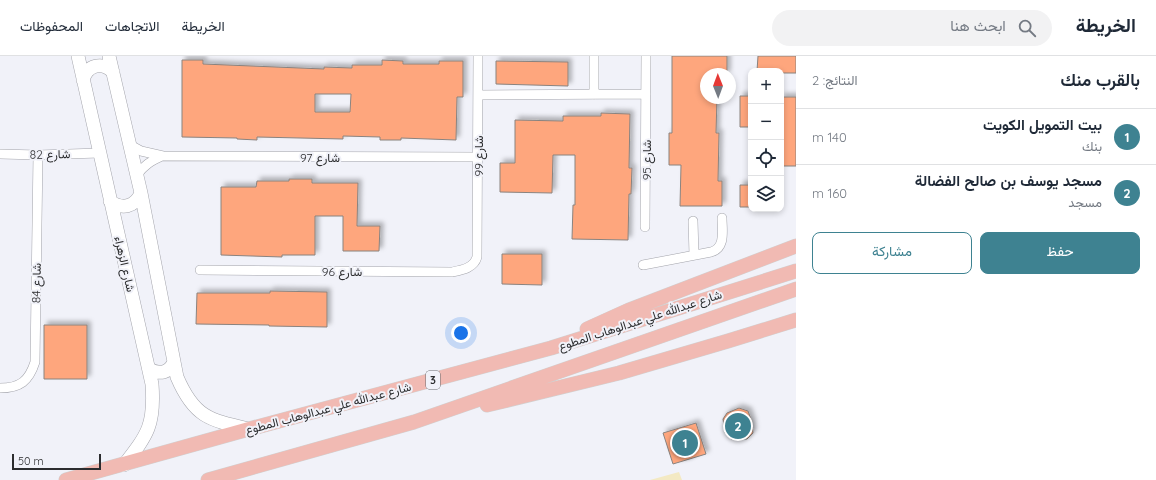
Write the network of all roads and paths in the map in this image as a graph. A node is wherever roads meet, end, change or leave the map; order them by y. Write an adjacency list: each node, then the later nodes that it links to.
1 (78, 56): 7 (street, شارع الزهراء)
2 (109, 56): 6 (street)
3 (478, 56): 9 (street, شارع 99)
4 (594, 56): 10 (street)
5 (646, 56): 8 (street, شارع 95)
6 (113, 72): 7 (street); 11 (street)
7 (83, 80): 12 (street, شارع الزهراء)
8 (646, 94): 10 (street); 22 (street, شارع 95)
9 (478, 95): 10 (street); 16 (street, شارع 99)
10 (594, 95)
11 (130, 145): 15 (street, شارع 97); 17 (street)
12 (99, 153): 14 (street, شارع 82); 19 (street, شارع الزهراء)
13 (0, 154): 14 (street, شارع 82)
14 (38, 155): 34 (street, شارع 84)
15 (163, 156): 16 (street, شارع 97); 17 (street, شارع 97)
16 (478, 157): 25 (street, شارع 99)
17 (137, 175): 18 (street)
18 (141, 193): 19 (street); 32 (street)
19 (110, 201): 33 (street, شارع الزهراء)
20 (722, 218): 24 (street)
21 (693, 221): 24 (street)
22 (645, 227)
23 (796, 246): 31 (main road)
24 (694, 255): 26 (street)
25 (477, 257): 27 (street, شارع 96)
26 (643, 265)
27 (200, 270)
28 (796, 270): 31 (main road, شارع عبدالله علي عبدالوهاب المطوع / 3)
29 (796, 289): 35 (main road, شارع عبدالله علي عبدالوهاب المطوع)
30 (796, 320): 35 (main road)
31 (551, 348): 36 (main road, شارع عبدالله علي عبدالوهاب المطوع / 3)
32 (174, 362): 33 (street); 36 (street)
33 (149, 369): 37 (street, شارع الزهراء)
34 (0, 388)
35 (414, 422): 39 (main road, شارع عبدالله علي عبدالوهاب المطوع)
36 (249, 429): 37 (main road, شارع عبدالله علي عبدالوهاب المطوع / 3)
37 (124, 465): 38 (main road, شارع عبدالله علي عبدالوهاب المطوع / 3)
38 (66, 480)
39 (208, 480)

